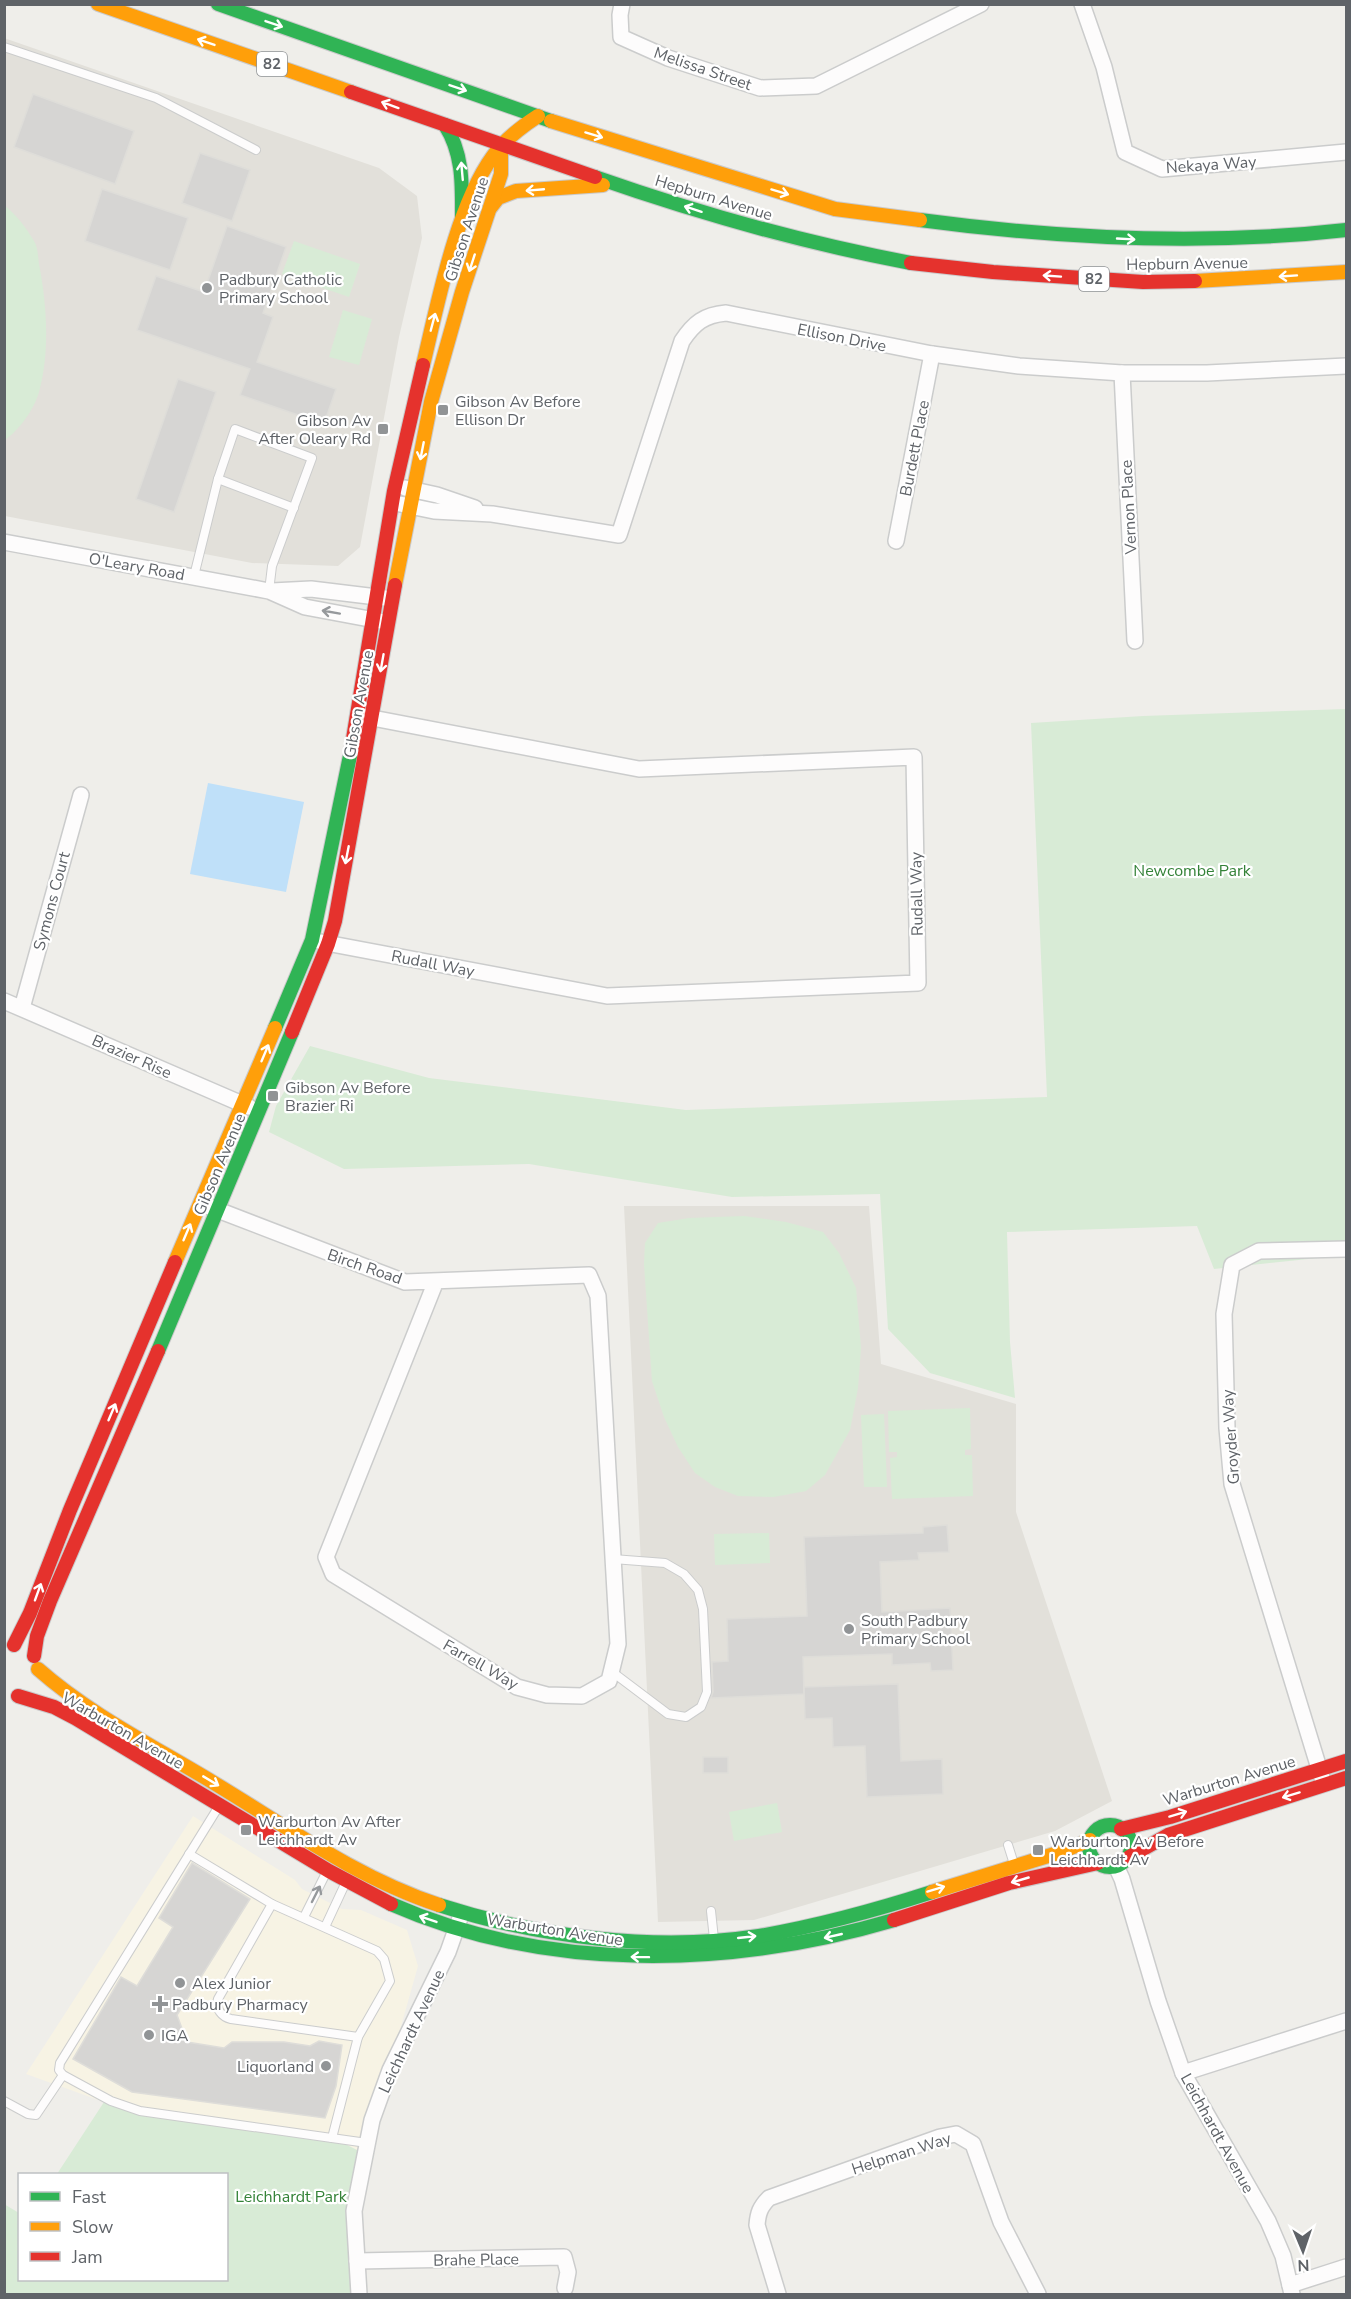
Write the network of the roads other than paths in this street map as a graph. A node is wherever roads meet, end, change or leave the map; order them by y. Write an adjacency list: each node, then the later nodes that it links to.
1 (98, 4): 9 (main road, Hepburn Avenue / 82, one-way to 1)
2 (218, 4): 7 (main road, Hepburn Avenue / 82, one-way to 7)
3 (622, 4): 4 (street, Melissa Street)
4 (981, 4)
5 (1082, 4): 12 (street, Nekaya Way)
6 (4, 47): 11 (lane)
7 (488, 98): 8 (main road, Hepburn Avenue / 82); 10 (main road)
8 (538, 116): 10 (main road); 16 (main road, Hepburn Avenue / 82, one-way to 16)
9 (445, 125): 10 (main road, Hepburn Avenue / 82); 15 (main road, one-way to 9)
10 (501, 145): 13 (main road, Hepburn Avenue / 82); 14 (main road, Gibson Avenue); 15 (main road, Gibson Avenue)
11 (256, 150)
12 (1347, 152)
13 (614, 184): 14 (main road, one-way to 14); 17 (main road, Hepburn Avenue / 82, one-way to 13)
14 (491, 207): 23 (main road, Gibson Avenue, one-way to 23)
15 (462, 220): 22 (main road, Gibson Avenue, one-way to 15)
16 (1347, 230)
17 (1347, 272)
18 (932, 354): 20 (street, Ellison Drive); 27 (street, Ellison Drive); 28 (street, Burdett Place)
19 (1347, 366): 20 (street, Ellison Drive)
20 (1122, 373): 36 (street, Vernon Place)
21 (218, 479): 26 (lane); 26 (lane); 30 (lane)
22 (395, 486): 23 (street, Ellison Drive); 24 (main road, Gibson Avenue)
23 (414, 490): 25 (main road, Gibson Avenue); 27 (street, Ellison Drive)
24 (391, 503): 25 (street, Ellison Drive); 32 (main road, Gibson Avenue)
25 (410, 506): 27 (street, Ellison Drive); 33 (main road, Gibson Avenue)
26 (294, 508): 31 (lane)
27 (492, 514)
28 (896, 541)
29 (4, 542): 30 (street, O'Leary Road)
30 (194, 576): 31 (street, O'Leary Road)
31 (269, 591): 32 (street, O'Leary Road); 34 (street, O'Leary Road, one-way to 31)
32 (376, 597): 33 (street, O'Leary Road); 34 (main road, Gibson Avenue)
33 (392, 600): 35 (main road, Gibson Avenue)
34 (371, 620): 35 (street, O'Leary Road); 37 (main road, Gibson Avenue)
35 (388, 623): 37 (main road, Gibson Avenue, one-way to 37)
36 (1135, 641)
37 (365, 717): 39 (main road, Gibson Avenue); 40 (main road, Gibson Avenue, one-way to 40); 40 (street, Rudall Way)
38 (81, 795): 42 (street, Symons Court)
39 (312, 940): 40 (street, Rudall Way); 43 (main road, Gibson Avenue, one-way to 39)
40 (328, 944): 44 (main road, Gibson Avenue)
41 (4, 1001): 42 (street, Brazier Rise)
42 (22, 1008): 43 (street, Brazier Rise)
43 (242, 1105): 44 (street, Brazier Rise); 45 (main road, Gibson Avenue)
44 (259, 1111): 46 (main road, Gibson Avenue)
45 (199, 1203): 46 (street, Birch Road); 50 (main road, Gibson Avenue, one-way to 45)
46 (218, 1211): 48 (street, Birch Road); 51 (main road, Gibson Avenue)
47 (1347, 1249): 55 (street, Groyder Way)
48 (436, 1281): 49 (street, Birch Road); 52 (street, Farrell Way)
49 (613, 1559): 52 (street); 52 (lane)
50 (9, 1646): 51 (main road, Warburton Avenue)
51 (36, 1663): 53 (main road, Gibson Avenue); 71 (main road, Warburton Avenue, one-way to 71)
52 (611, 1671)
53 (10, 1699): 58 (main road, Warburton Avenue)
54 (1347, 1761): 55 (main road, Warburton Avenue)
55 (1319, 1770): 57 (street, Groyder Way); 59 (main road, Warburton Avenue, one-way to 55)
56 (1347, 1778): 57 (main road, Warburton Avenue)
57 (1325, 1785): 63 (main road, Warburton Avenue, one-way to 63)
58 (219, 1805): 62 (lane); 67 (main road, Warburton Avenue)
59 (1122, 1829): 60 (main road); 63 (main road)
60 (1090, 1840): 64 (main road); 65 (main road, Warburton Avenue)
61 (1008, 1845): 65 (lane)
62 (189, 1854): 69 (lane); 79 (lane)
63 (1129, 1857): 66 (main road)
64 (1098, 1863): 66 (main road); 74 (main road, Warburton Avenue, one-way to 74)
65 (1014, 1865): 75 (main road, Warburton Avenue, one-way to 65)
66 (1116, 1866): 78 (street, Leichhardt Avenue)
67 (327, 1871): 68 (main road, Warburton Avenue); 72 (lane, one-way to 67)
68 (347, 1881): 73 (lane); 74 (main road, Warburton Avenue, one-way to 68)
69 (272, 1904): 72 (lane); 77 (lane)
70 (711, 1911): 75 (lane)
71 (462, 1912): 74 (street, Leichhardt Avenue); 75 (main road, Warburton Avenue)
72 (304, 1917): 73 (lane)
73 (325, 1927): 77 (lane)
74 (457, 1928): 82 (street, Leichhardt Avenue)
75 (714, 1940)
76 (1347, 2020): 78 (street)
77 (358, 2037): 81 (lane)
78 (1183, 2073): 86 (street, Leichhardt Avenue)
79 (63, 2075): 80 (lane); 81 (lane)
80 (4, 2101)
81 (332, 2138): 82 (lane)
82 (368, 2143): 83 (street, Leichhardt Avenue)
83 (357, 2261): 85 (street, Brahe Place); 87 (street, Leichhardt Avenue)
84 (1347, 2267): 86 (street)
85 (565, 2288)
86 (1291, 2290)
87 (359, 2295)
88 (778, 2295): 89 (street, Helpman Way)
89 (1038, 2295)

